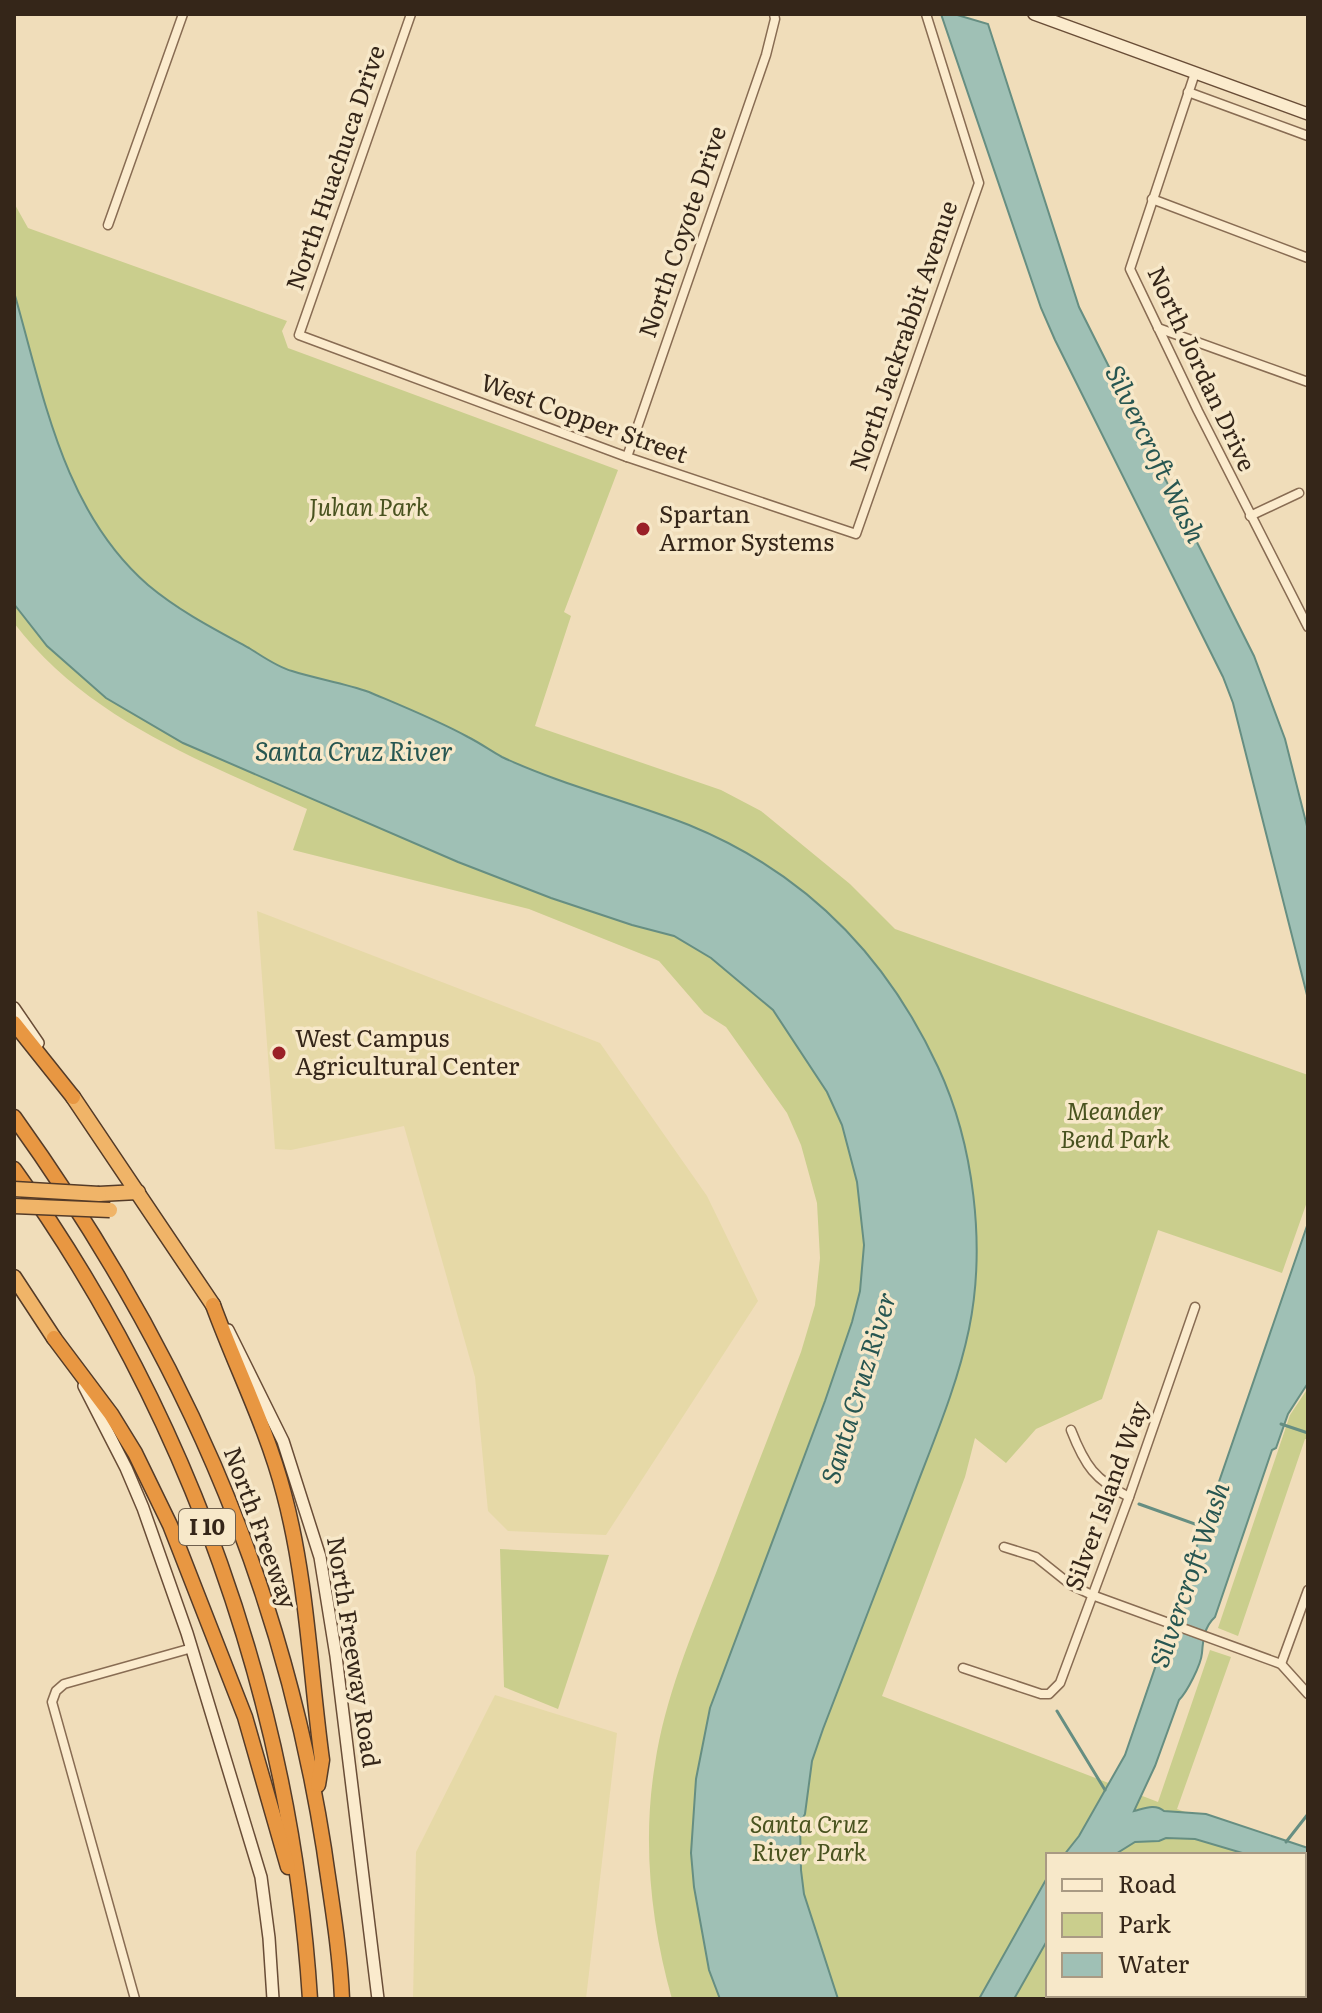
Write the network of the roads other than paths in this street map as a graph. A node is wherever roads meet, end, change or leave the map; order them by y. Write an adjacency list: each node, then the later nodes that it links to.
1 (183, 14): 11 (street)
2 (411, 14): 14 (street, North Huachuca Drive)
3 (926, 14): 19 (street, North Jackrabbit Avenue)
4 (1034, 14): 6 (main road)
5 (777, 16): 16 (street, North Coyote Drive)
6 (1195, 73): 7 (street, North Jordan Drive); 8 (main road)
7 (1188, 92): 9 (street); 10 (street, North Jordan Drive)
8 (1308, 114)
9 (1308, 136)
10 (1152, 199): 12 (street); 13 (street, North Jordan Drive)
11 (108, 225)
12 (1308, 258)
13 (1158, 328): 15 (street); 18 (street, North Jordan Drive)
14 (299, 335): 16 (street, West Copper Street)
15 (1308, 382)
16 (627, 457): 19 (street, West Copper Street)
17 (1299, 493): 18 (street)
18 (1250, 516): 20 (street, North Jordan Drive)
19 (856, 534)
20 (1308, 627)
21 (14, 1008): 23 (main road, North Freeway Road)
22 (14, 1023): 23 (highway)
23 (73, 1097): 27 (highway, North Freeway Road)
24 (14, 1117): 42 (highway, North Freeway / I 10)
25 (14, 1169): 43 (highway, North Freeway / I 10)
26 (14, 1189): 27 (highway, bridge)
27 (138, 1192): 28 (highway, bridge); 30 (highway, North Freeway Road)
28 (14, 1206)
29 (14, 1277): 32 (highway)
30 (213, 1305): 42 (highway); 48 (main road, North Freeway Road)
31 (1195, 1307): 34 (street, Silver Island Way)
32 (54, 1338): 38 (main road); 43 (highway)
33 (1071, 1430): 34 (street)
34 (1129, 1497): 37 (street, Silver Island Way)
35 (1004, 1547): 37 (street)
36 (1308, 1590): 39 (street)
37 (1092, 1595): 39 (street); 40 (street, Silver Island Way)
38 (192, 1648): 44 (street); 45 (main road)
39 (1281, 1664): 41 (street)
40 (963, 1668)
41 (1308, 1694)
42 (316, 1797): 47 (highway, North Freeway / I 10)
43 (303, 1923): 46 (highway, North Freeway / I 10)
44 (135, 1999)
45 (273, 1999)
46 (310, 1999)
47 (342, 1999)
48 (378, 1999)

